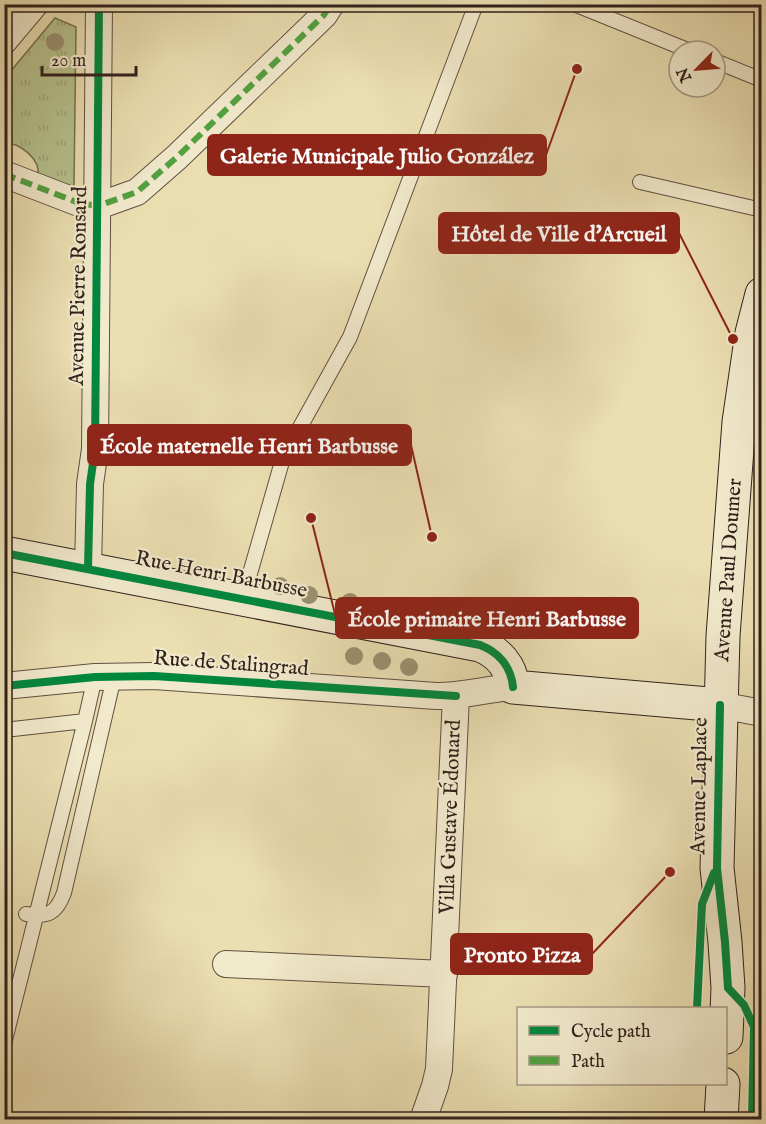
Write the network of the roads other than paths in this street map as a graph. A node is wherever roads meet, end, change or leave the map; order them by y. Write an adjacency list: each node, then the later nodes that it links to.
1 (36, 4): 6 (street)
2 (99, 4): 12 (street, Avenue Pierre Ronsard)
3 (331, 4): 12 (street)
4 (476, 4): 18 (lane)
5 (574, 4): 7 (lane)
6 (4, 41)
7 (667, 42)
8 (727, 66): 9 (lane)
9 (762, 80)
10 (4, 174): 12 (street)
11 (640, 182): 13 (lane)
12 (98, 206): 17 (street, Avenue Pierre Ronsard)
13 (762, 210)
14 (762, 294): 15 (main road, Avenue Paul Doumer)
15 (753, 375): 23 (main road, Avenue Paul Doumer)
16 (4, 553): 17 (main road, Rue Henri Barbusse)
17 (88, 568): 18 (main road, Rue Henri Barbusse)
18 (243, 598): 21 (main road, Rue Henri Barbusse)
19 (104, 677): 20 (street, Rue de Stalingrad); 22 (street, Rue de Stalingrad); 25 (lane); 27 (lane)
20 (4, 686)
21 (513, 687): 22 (street, Rue de Stalingrad); 23 (main road, Rue de Stalingrad)
22 (456, 696): 29 (street, Villa Gustave Édouard)
23 (720, 705): 24 (street); 30 (main road, Avenue Laplace)
24 (760, 705)
25 (85, 721): 26 (lane); 31 (lane)
26 (4, 730)
27 (26, 914)
28 (226, 964): 29 (street)
29 (444, 974): 33 (street, Villa Gustave Édouard)
30 (726, 1007)
31 (4, 1044)
32 (723, 1085): 34 (main road)
33 (423, 1119)
34 (721, 1119)

